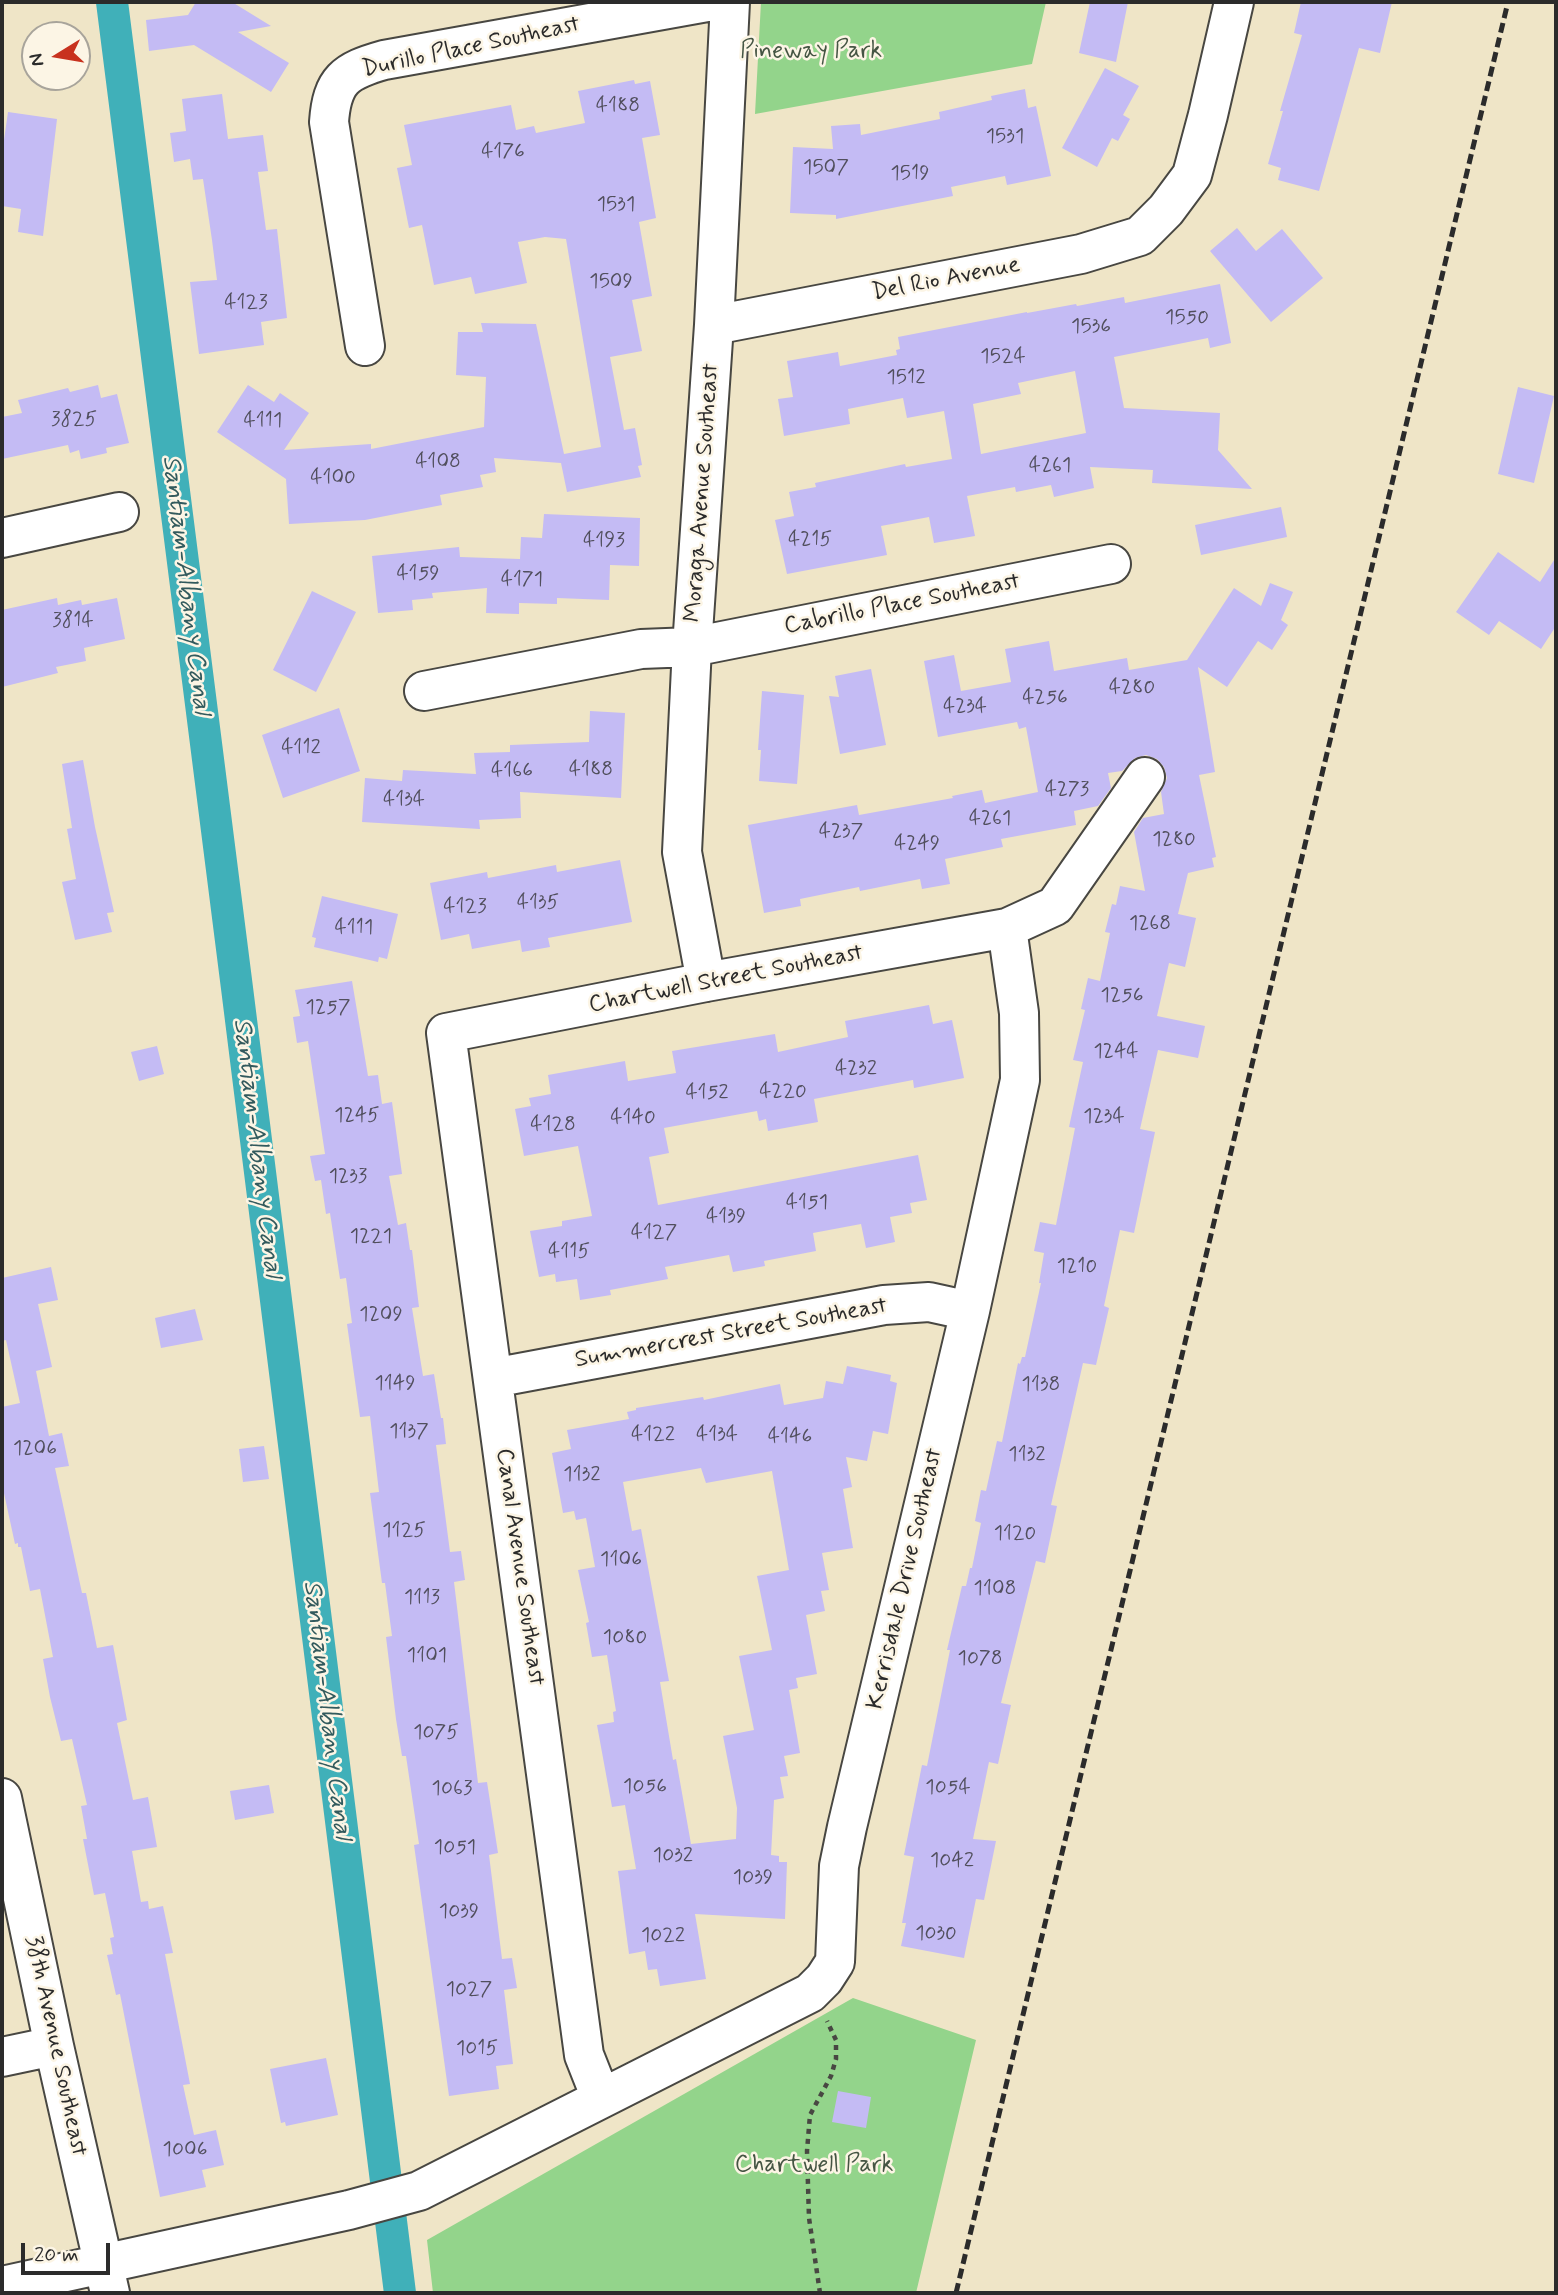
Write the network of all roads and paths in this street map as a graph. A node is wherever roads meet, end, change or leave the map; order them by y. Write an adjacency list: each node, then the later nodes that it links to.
1 (706, 2): 5 (street, Durillo Place Southeast)
2 (730, 2): 4 (street, Moraga Avenue Southeast)
3 (1234, 2): 4 (street, Del Rio Avenue)
4 (714, 325): 9 (street, Moraga Avenue Southeast)
5 (365, 346)
6 (119, 512): 7 (street)
7 (2, 538)
8 (1111, 564): 9 (street, Cabrillo Place Southeast)
9 (692, 646): 10 (street, Cabrillo Place Southeast); 13 (street, Moraga Avenue Southeast)
10 (424, 691)
11 (1145, 777): 12 (street, Chartwell Street Southeast)
12 (1007, 928): 13 (street, Chartwell Street Southeast); 15 (street, Kerrisdale Drive Southeast)
13 (706, 982): 14 (street, Chartwell Street Southeast)
14 (446, 1033): 16 (street, Canal Avenue Southeast)
15 (970, 1311): 16 (street, Summercrest Street Southeast); 18 (street, Kerrisdale Drive Southeast)
16 (493, 1378): 21 (street, Canal Avenue Southeast)
17 (2, 1798): 19 (street, 38th Avenue Southeast)
18 (810, 1993): 21 (street, Kerrisdale Drive Southeast); 24 (path)
19 (54, 2046): 20 (street); 22 (street, 38th Avenue Southeast)
20 (2, 2057)
21 (601, 2098): 22 (street, Kerrisdale Drive Southeast)
22 (107, 2278): 23 (street, Kerrisdale Drive Southeast)
23 (2, 2286)
24 (820, 2293)

